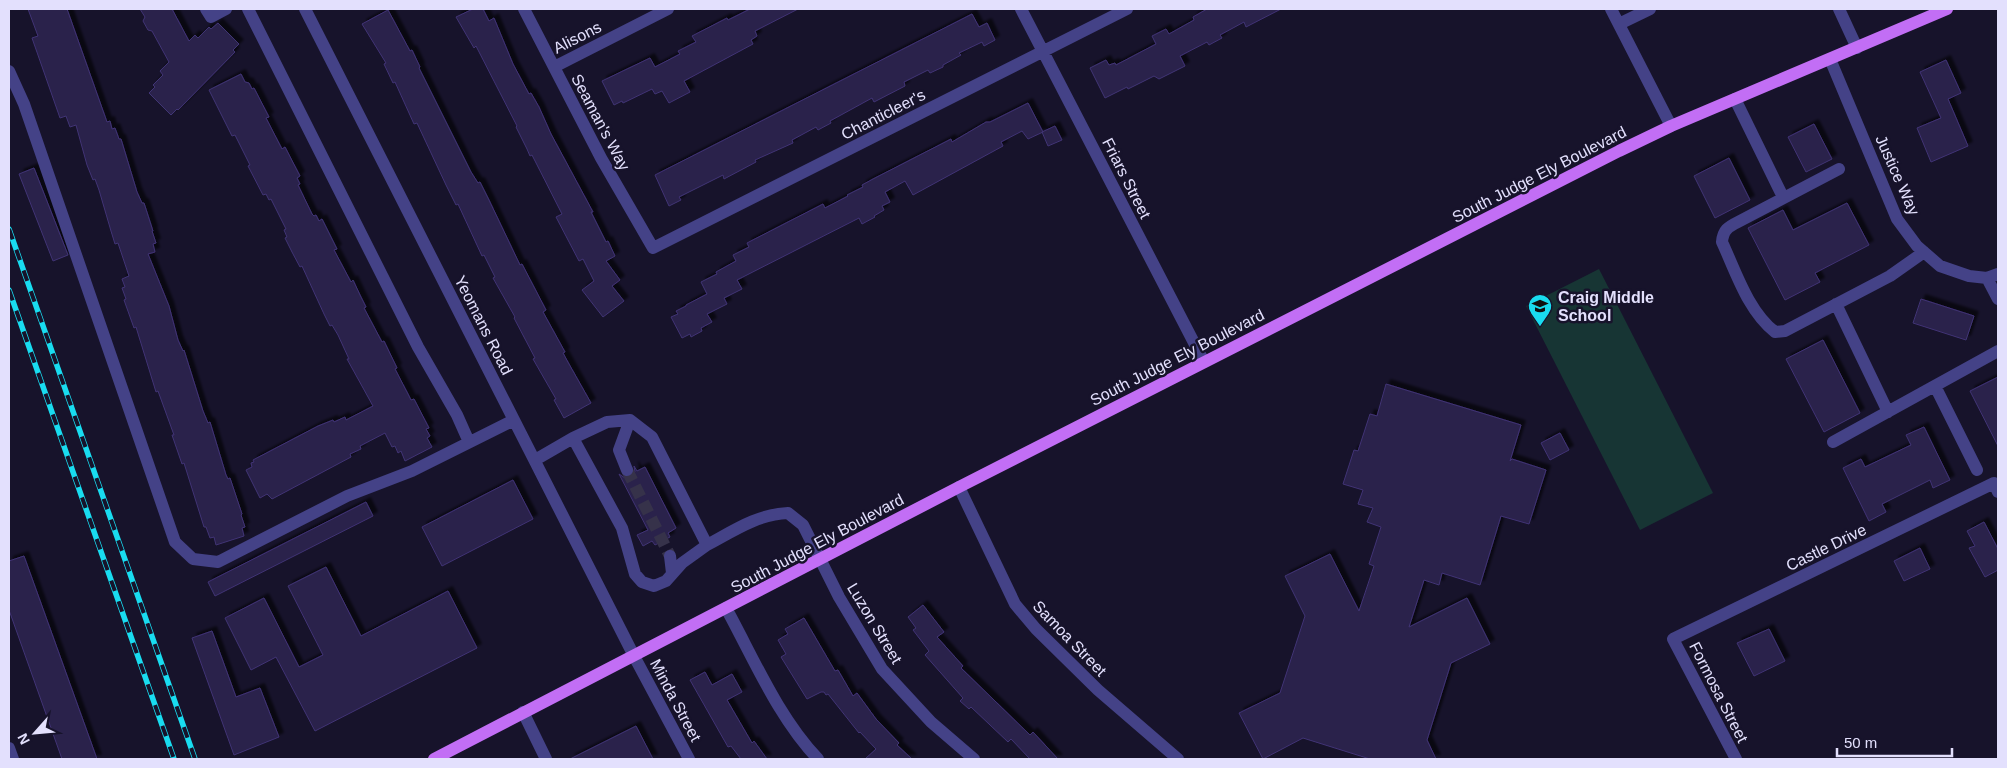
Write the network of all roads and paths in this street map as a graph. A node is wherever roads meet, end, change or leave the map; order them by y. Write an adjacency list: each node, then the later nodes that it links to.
1 (206, 9): 2 (street)
2 (226, 9)
3 (248, 9): 35 (street)
4 (306, 9): 32 (street, Yeomans Road)
5 (524, 9): 17 (street, Seaman's Way)
6 (668, 9): 17 (street, Alisons)
7 (1021, 9): 15 (street, Friars Street)
8 (1127, 9): 15 (street, Chanticleer's)
9 (1611, 9): 13 (street)
10 (1650, 9): 13 (street)
11 (1839, 9): 14 (street)
12 (1947, 9): 14 (main road, South Judge Ely Boulevard)
13 (1619, 24): 20 (street)
14 (1857, 48): 16 (main road, South Judge Ely Boulevard)
15 (1044, 52): 23 (street, Chanticleer's); 29 (street, Friars Street)
16 (1830, 59): 19 (main road, South Judge Ely Boulevard); 24 (street, Justice Way)
17 (554, 67): 23 (street, Seaman's Way)
18 (9, 71): 35 (street)
19 (1735, 99): 20 (main road, South Judge Ely Boulevard); 22 (street)
20 (1671, 126): 29 (main road, South Judge Ely Boulevard)
21 (1839, 169): 22 (street)
22 (1783, 197): 27 (street)
23 (653, 248)
24 (1924, 252): 25 (street, Justice Way); 27 (street)
25 (1993, 276): 26 (street)
26 (1998, 299)
27 (1836, 304): 31 (street)
28 (1998, 352): 30 (street)
29 (1204, 362): 40 (main road, South Judge Ely Boulevard)
30 (1935, 386): 31 (street); 39 (street)
31 (1888, 412): 36 (street)
32 (514, 420): 35 (street); 37 (street, Yeomans Road)
33 (630, 420): 34 (street); 38 (street); 42 (street)
34 (573, 438): 37 (street); 45 (street)
35 (469, 442)
36 (1833, 442)
37 (535, 460): 48 (street, Yeomans Road)
38 (627, 470)
39 (1977, 470)
40 (959, 487): 44 (main road, South Judge Ely Boulevard); 57 (street, Samoa Street)
41 (1996, 488): 47 (street, Castle Drive)
42 (707, 545): 44 (street, Luzon Street); 45 (street)
43 (670, 556): 45 (street)
44 (820, 559): 46 (main road, South Judge Ely Boulevard); 56 (street, Luzon Street)
45 (672, 573)
46 (726, 608): 48 (main road, South Judge Ely Boulevard); 55 (street)
47 (1673, 639): 58 (street, Formosa Street)
48 (634, 656): 49 (main road, South Judge Ely Boulevard); 54 (street, Minda Street)
49 (523, 712): 52 (main road, South Judge Ely Boulevard); 53 (street)
50 (9, 748): 51 (street)
51 (13, 759)
52 (434, 759)
53 (546, 759)
54 (689, 759)
55 (818, 759)
56 (974, 759)
57 (1178, 759)
58 (1736, 759)

